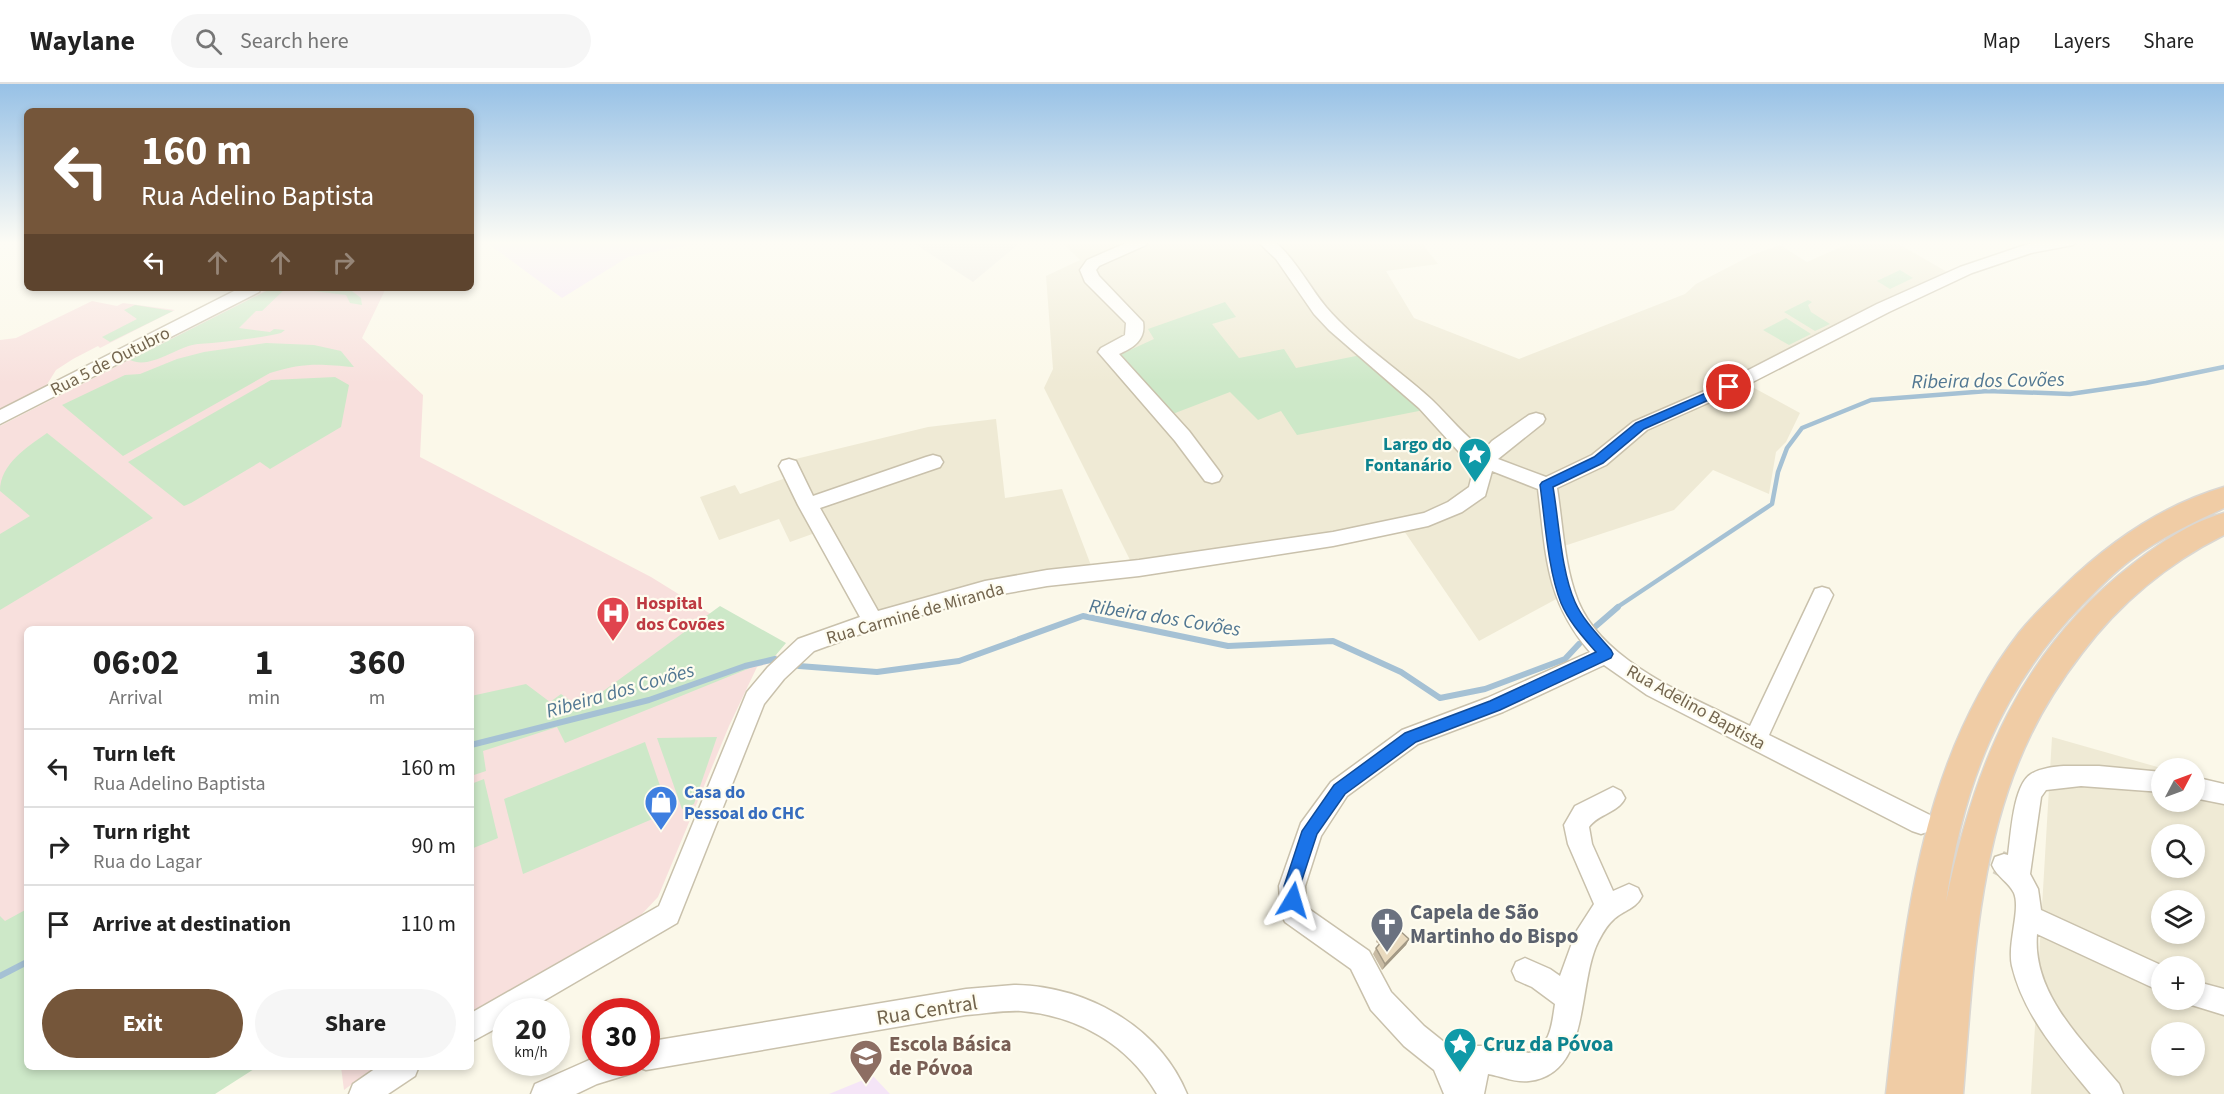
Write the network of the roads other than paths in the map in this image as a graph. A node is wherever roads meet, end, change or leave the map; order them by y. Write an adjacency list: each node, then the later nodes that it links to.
1 (1102, 289): 10 (street)
2 (1305, 289): 7 (street)
3 (1923, 289): 11 (street)
4 (247, 291): 5 (street, Rua 5 de Outubro)
5 (0, 418)
6 (1536, 419): 7 (street)
7 (1485, 461): 11 (street); 16 (street, Rua Carminé de Miranda)
8 (933, 462): 13 (street)
9 (789, 466): 13 (street)
10 (1212, 476)
11 (1547, 485): 17 (street, Rua Adelino Baptista)
12 (2224, 497): 41 (highway)
13 (808, 505): 16 (street)
14 (2224, 523): 42 (highway)
15 (1822, 595): 18 (street)
16 (873, 621): 30 (street, Rua Carminé de Miranda)
17 (1606, 654): 18 (street, Rua Adelino Baptista); 32 (street)
18 (1755, 740): 23 (street, Rua Adelino Baptista)
19 (2151, 781): 24 (street)
20 (2205, 790): 21 (street)
21 (2224, 794)
22 (1613, 798): 28 (street)
23 (1921, 823)
24 (2027, 916): 26 (street); 43 (street)
25 (1525, 971): 28 (street)
26 (2151, 975)
27 (2205, 997): 29 (street)
28 (1570, 999): 33 (street)
29 (2224, 1002)
30 (474, 1026)
31 (660, 1054): 38 (street, Rua Central)
32 (1444, 1060): 33 (street); 39 (street)
33 (1477, 1060): 40 (street)
34 (399, 1070): 36 (street)
35 (583, 1076): 37 (street)
36 (363, 1094)
37 (545, 1094)
38 (1173, 1094)
39 (1458, 1094)
40 (1470, 1094)
41 (1906, 1094)
42 (1943, 1094)
43 (2109, 1094)

